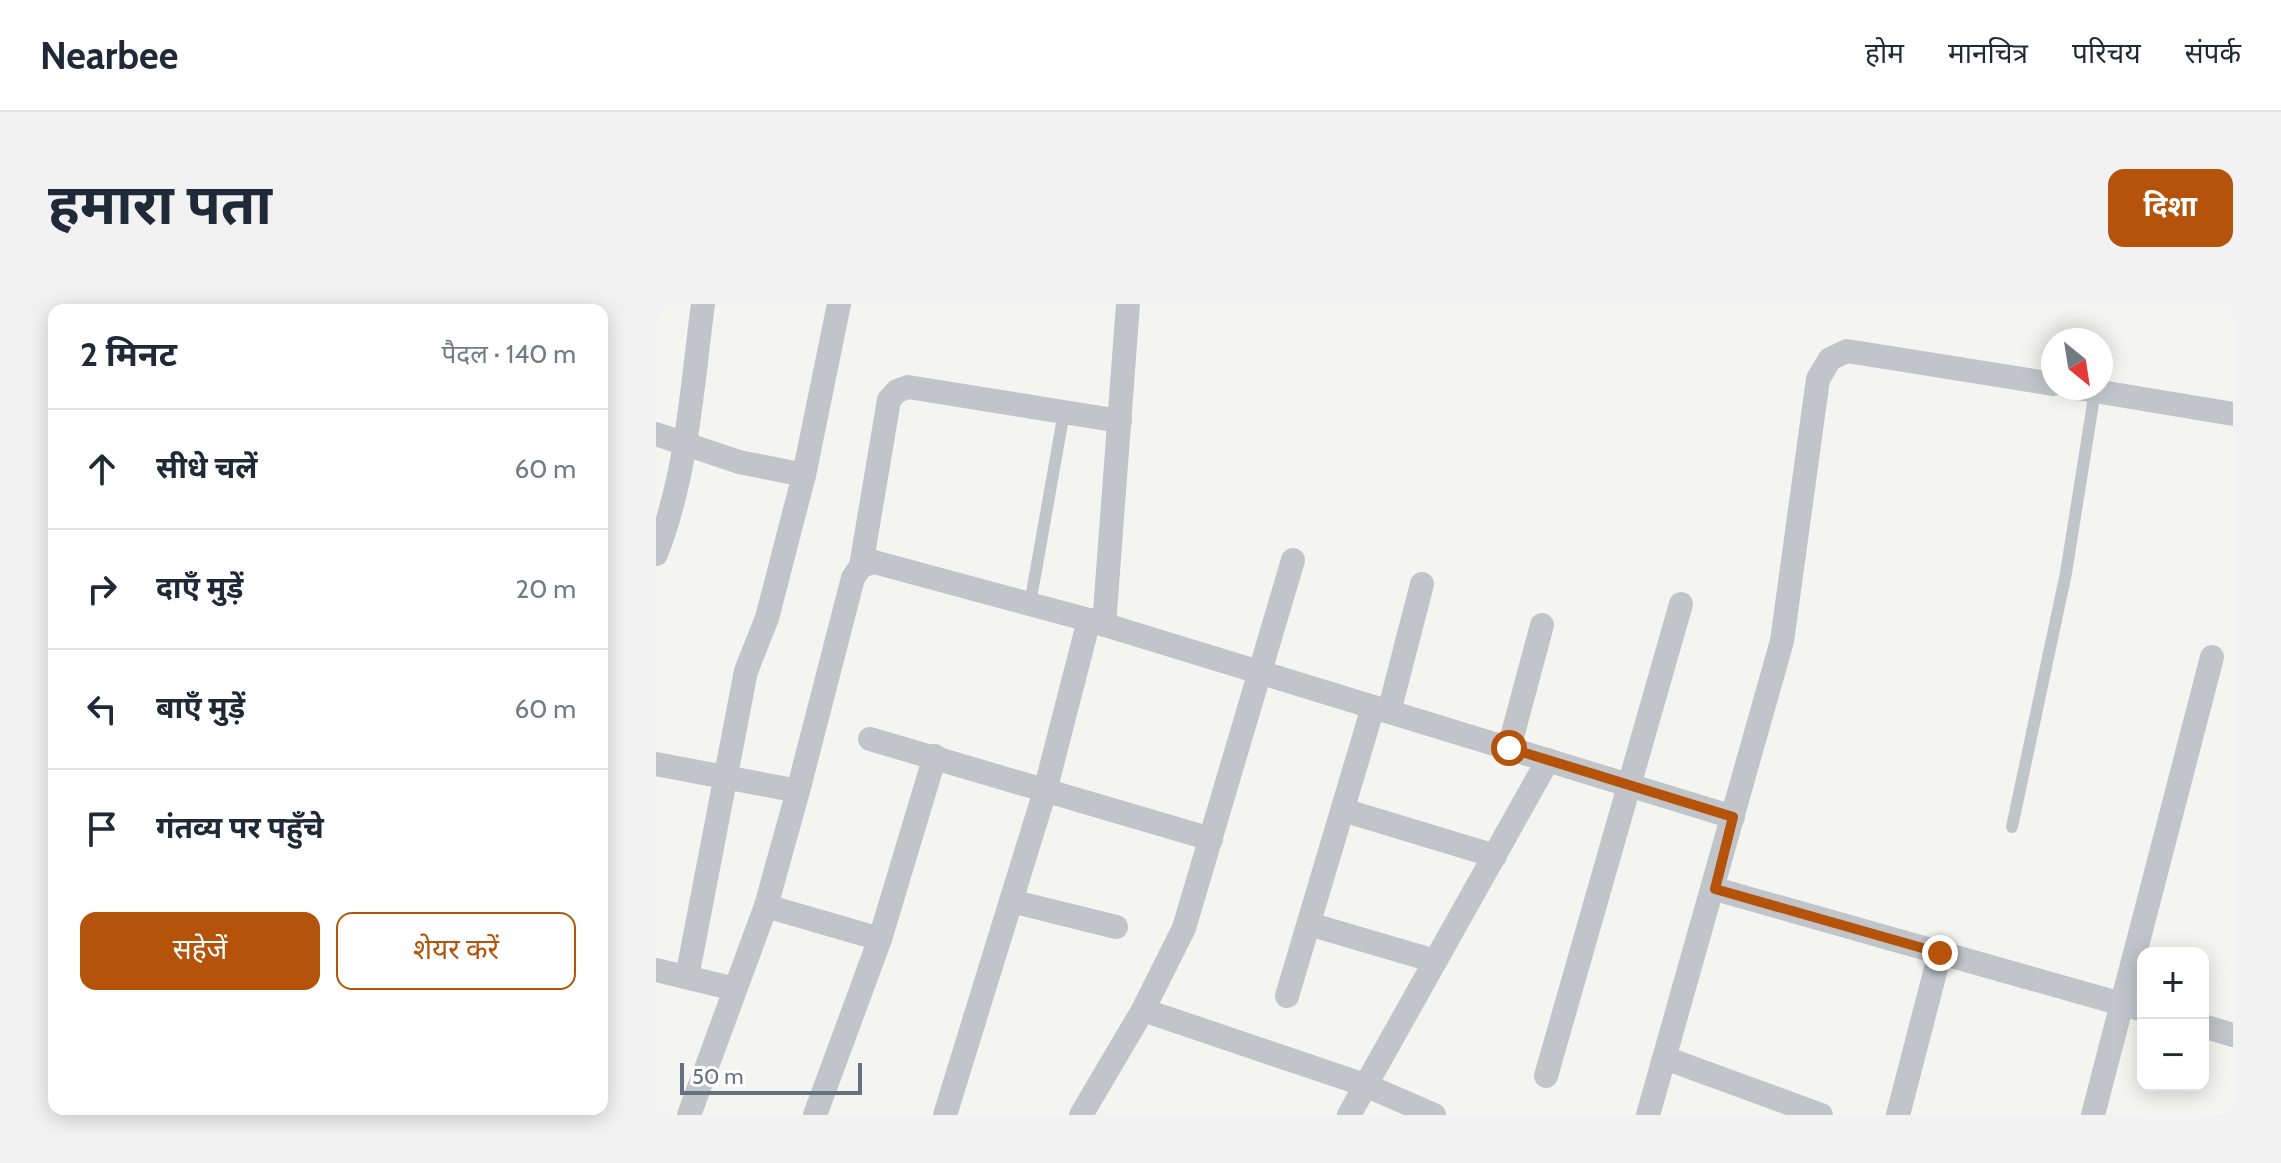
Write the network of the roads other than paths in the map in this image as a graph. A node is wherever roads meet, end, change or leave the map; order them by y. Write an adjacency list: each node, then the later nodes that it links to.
1 (703, 304): 11 (street)
2 (839, 304): 12 (street)
3 (1128, 304): 9 (street)
4 (2041, 382): 34 (street)
5 (2113, 394): 8 (street)
6 (2085, 400): 35 (lane)
7 (1064, 412): 9 (street); 15 (street); 17 (lane)
8 (2233, 414)
9 (1120, 421): 19 (street)
10 (656, 434): 11 (street)
11 (684, 444): 12 (street); 13 (street)
12 (804, 475): 29 (street)
13 (656, 554)
14 (1293, 560): 22 (street)
15 (861, 566): 17 (street); 31 (street)
16 (1422, 584): 23 (street)
17 (1030, 604): 19 (street)
18 (1681, 604): 30 (street)
19 (1096, 623): 22 (street); 32 (street)
20 (1542, 625): 25 (street)
21 (2212, 657): 50 (street)
22 (1258, 674): 23 (street); 36 (street)
23 (1381, 710): 25 (street); 33 (street)
24 (870, 739): 26 (street)
25 (1509, 748): 27 (street)
26 (935, 756): 32 (street); 43 (street)
27 (1548, 760): 30 (street); 37 (street)
28 (656, 764): 29 (street)
29 (727, 778): 31 (street); 47 (street)
30 (1627, 786): 34 (street); 55 (street)
31 (798, 791): 40 (street)
32 (1045, 791): 36 (street); 39 (street)
33 (1343, 810): 37 (street); 41 (street)
34 (1733, 817): 38 (street)
35 (2012, 827)
36 (1211, 839): 51 (street)
37 (1495, 856): 45 (street)
38 (1715, 889): 44 (street); 54 (street)
39 (1011, 901): 42 (street); 61 (street)
40 (766, 906): 43 (street); 48 (street)
41 (1309, 924): 45 (street); 49 (street)
42 (1116, 927)
43 (880, 939): 60 (street)
44 (1940, 953): 50 (street); 66 (street)
45 (1435, 961): 56 (street)
46 (656, 970): 47 (street)
47 (687, 977): 48 (street)
48 (735, 989): 59 (street)
49 (1287, 996)
50 (2132, 1006): 67 (street)
51 (1143, 1010): 56 (street); 58 (street)
52 (2209, 1028): 53 (street)
53 (2233, 1035)
54 (1665, 1058): 57 (street); 64 (street)
55 (1546, 1076)
56 (1365, 1085): 62 (street); 63 (street)
57 (1759, 1104): 65 (street)
58 (1089, 1113)
59 (689, 1115)
60 (815, 1115)
61 (945, 1115)
62 (1349, 1115)
63 (1434, 1115)
64 (1648, 1115)
65 (1821, 1115)
66 (1898, 1115)
67 (2093, 1115)

